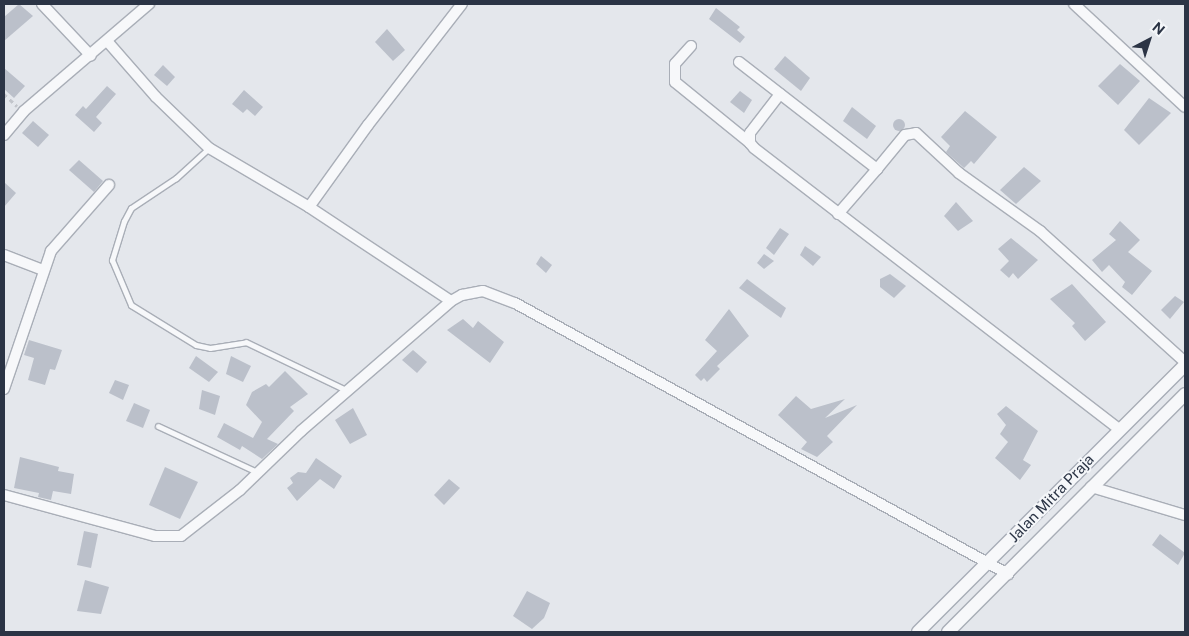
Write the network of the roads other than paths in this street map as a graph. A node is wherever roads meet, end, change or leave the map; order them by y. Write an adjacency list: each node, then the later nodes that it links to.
1 (42, 4): 7 (street)
2 (149, 4): 5 (street)
3 (462, 4): 16 (street)
4 (1074, 4): 10 (street)
5 (107, 41): 7 (street); 13 (street)
6 (690, 46): 12 (street)
7 (91, 56): 11 (street)
8 (739, 62): 9 (street)
9 (780, 94): 12 (street); 14 (street)
10 (1185, 107)
11 (4, 136)
12 (750, 143): 17 (street)
13 (209, 148): 16 (street); 23 (lane)
14 (877, 169): 17 (street); 21 (street)
15 (109, 185): 19 (street)
16 (309, 207): 20 (street)
17 (838, 214): 26 (street)
18 (4, 256): 19 (street)
19 (42, 270): 22 (street)
20 (451, 301): 23 (street); 31 (street)
21 (1185, 363): 26 (street, Jalan Mitra Praja)
22 (4, 389)
23 (348, 391): 27 (street)
24 (1185, 394): 28 (street, Jalan Mitra Praja)
25 (158, 426): 27 (lane)
26 (1119, 429): 31 (street, Jalan Mitra Praja)
27 (257, 472): 29 (street)
28 (1092, 487): 30 (street); 32 (street, Jalan Mitra Praja)
29 (4, 495)
30 (1185, 515)
31 (988, 563): 32 (street); 33 (street, Jalan Mitra Praja)
32 (1008, 574): 34 (street, Jalan Mitra Praja)
33 (918, 632)
34 (948, 632)

